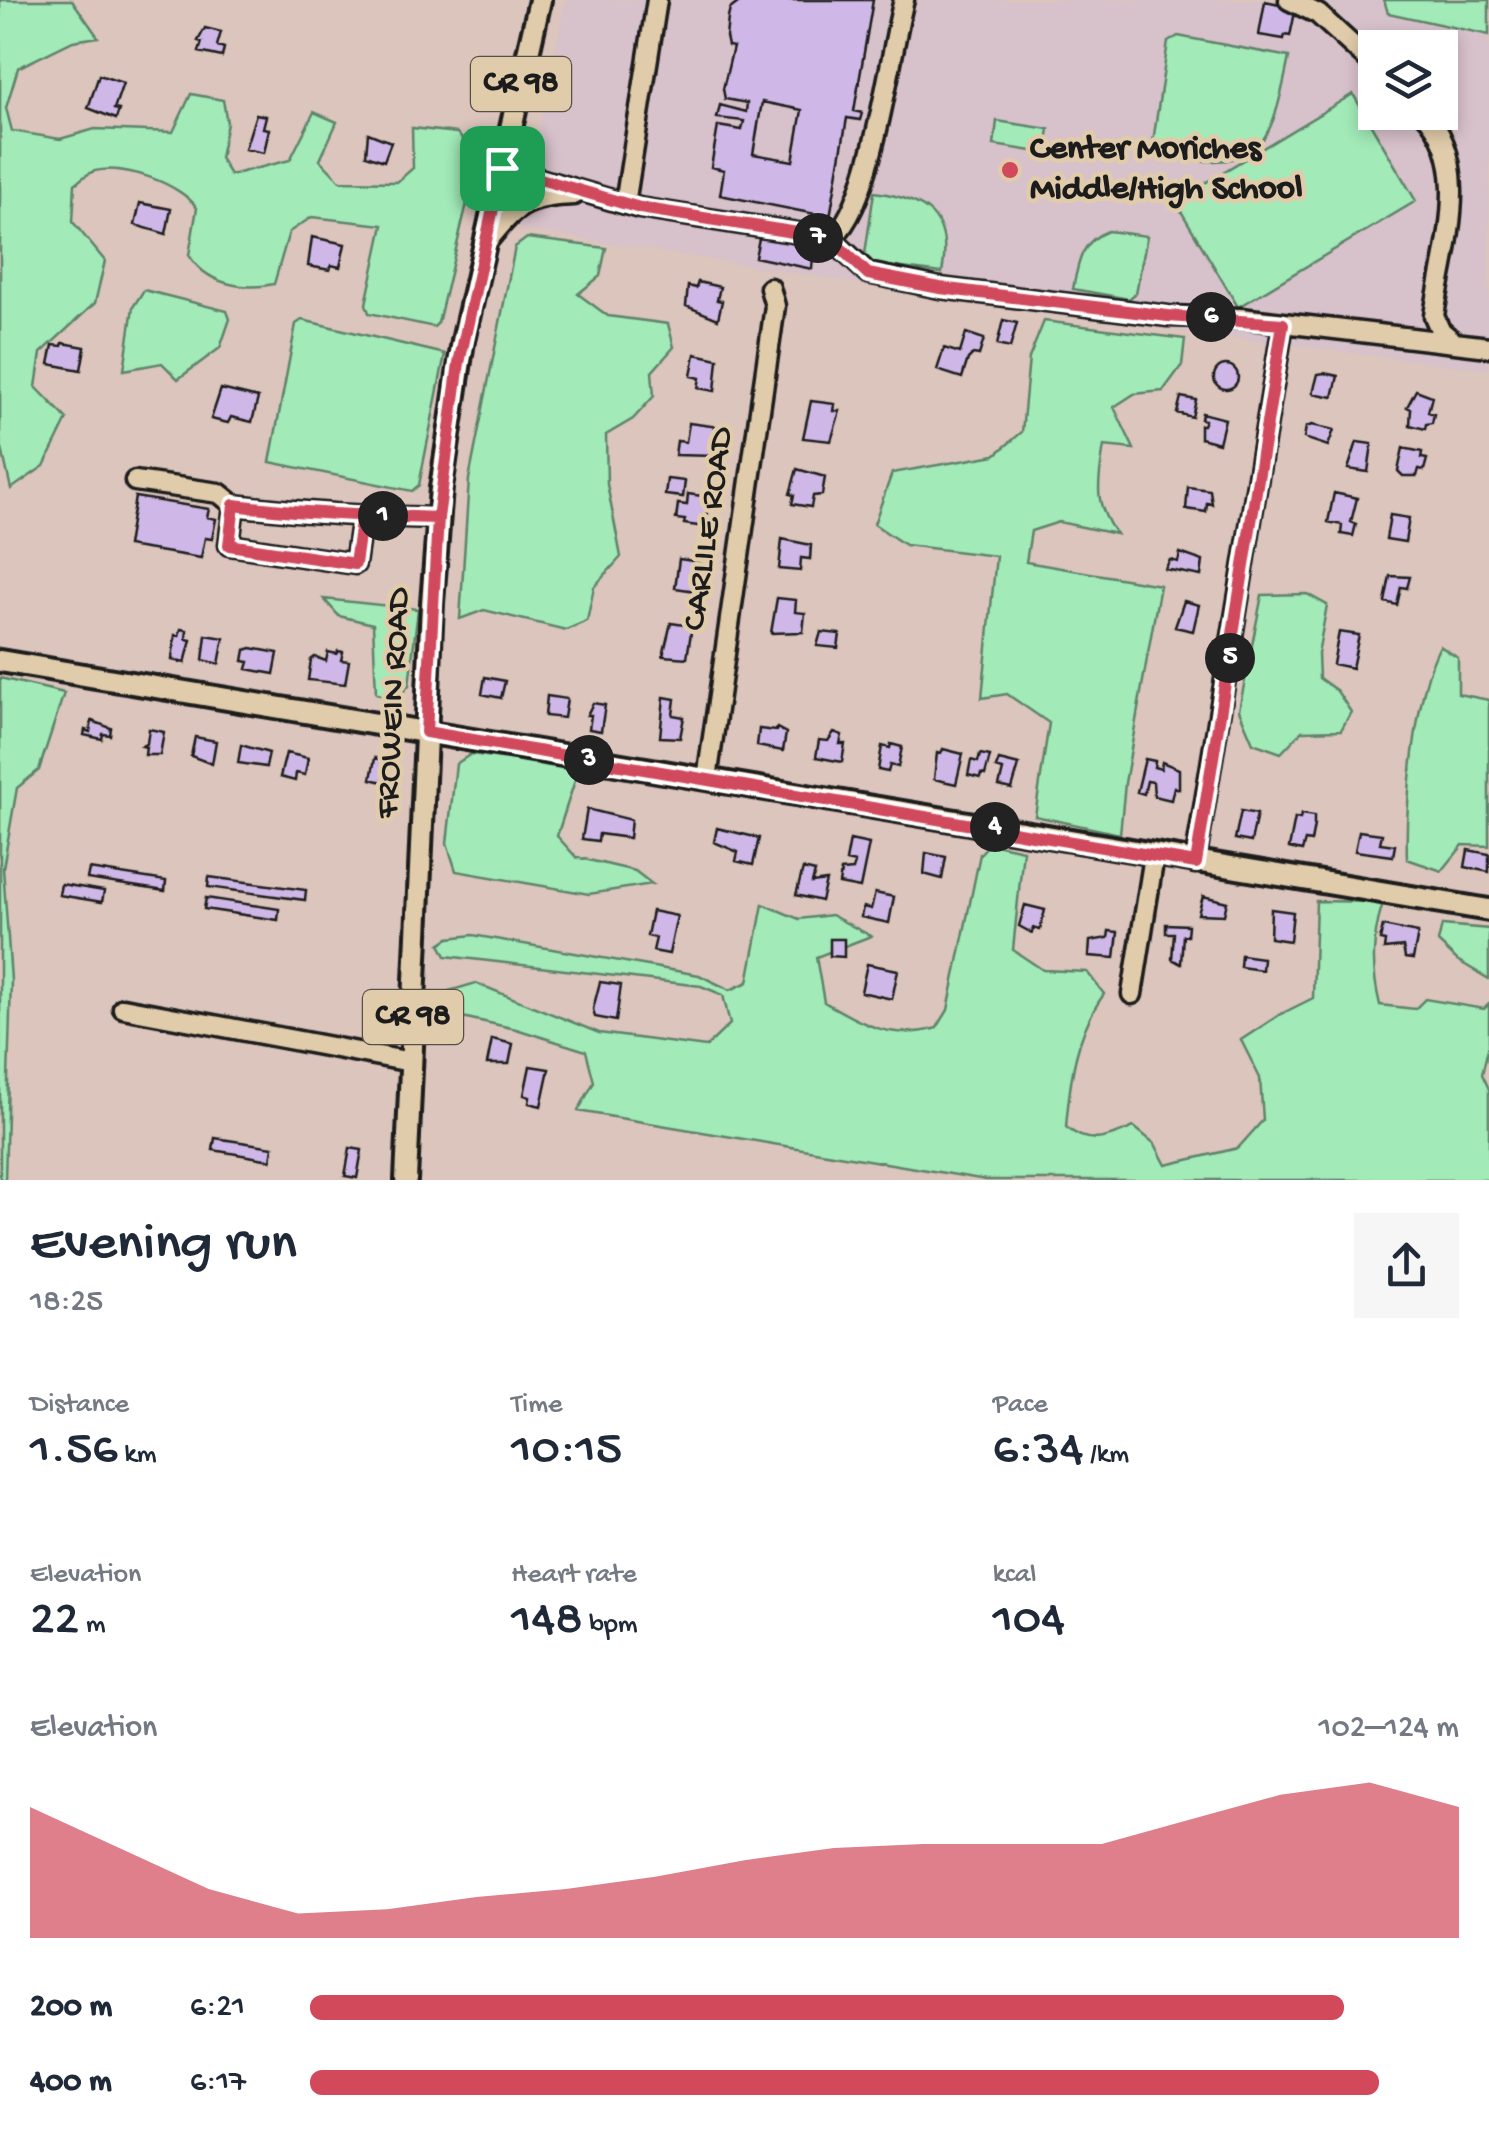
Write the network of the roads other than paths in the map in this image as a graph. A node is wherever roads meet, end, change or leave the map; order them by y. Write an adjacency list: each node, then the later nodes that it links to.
1 (540, 0): 7 (main road, FROWEIN ROAD / CR 98)
2 (657, 0): 9 (street)
3 (904, 0): 10 (street)
4 (1289, 0): 5 (street)
5 (1358, 50)
6 (1437, 130): 13 (street)
7 (502, 168): 8 (street); 11 (main road, FROWEIN ROAD / CR 98)
8 (592, 194): 9 (street); 11 (street)
9 (625, 204): 10 (street)
10 (830, 238): 14 (street)
11 (485, 245): 21 (main road, FROWEIN ROAD / CR 98)
12 (770, 288): 24 (street, CARLILE ROAD)
13 (1434, 316): 15 (street); 16 (street)
14 (1283, 324): 15 (street); 26 (street)
15 (1407, 337): 16 (street)
16 (1454, 342): 17 (street)
17 (1489, 348)
18 (135, 481): 19 (street)
19 (234, 505): 20 (street); 20 (street)
20 (362, 515): 21 (street)
21 (438, 518): 23 (main road, FROWEIN ROAD / CR 98)
22 (0, 661): 23 (main road)
23 (426, 732): 24 (main road); 30 (main road, FROWEIN ROAD / CR 98)
24 (707, 780): 25 (main road)
25 (1154, 856): 26 (main road); 28 (street)
26 (1196, 863): 27 (main road)
27 (1489, 910)
28 (1132, 994)
29 (123, 1008): 30 (street)
30 (411, 1062): 31 (main road, FROWEIN ROAD / CR 98)
31 (406, 1180)

